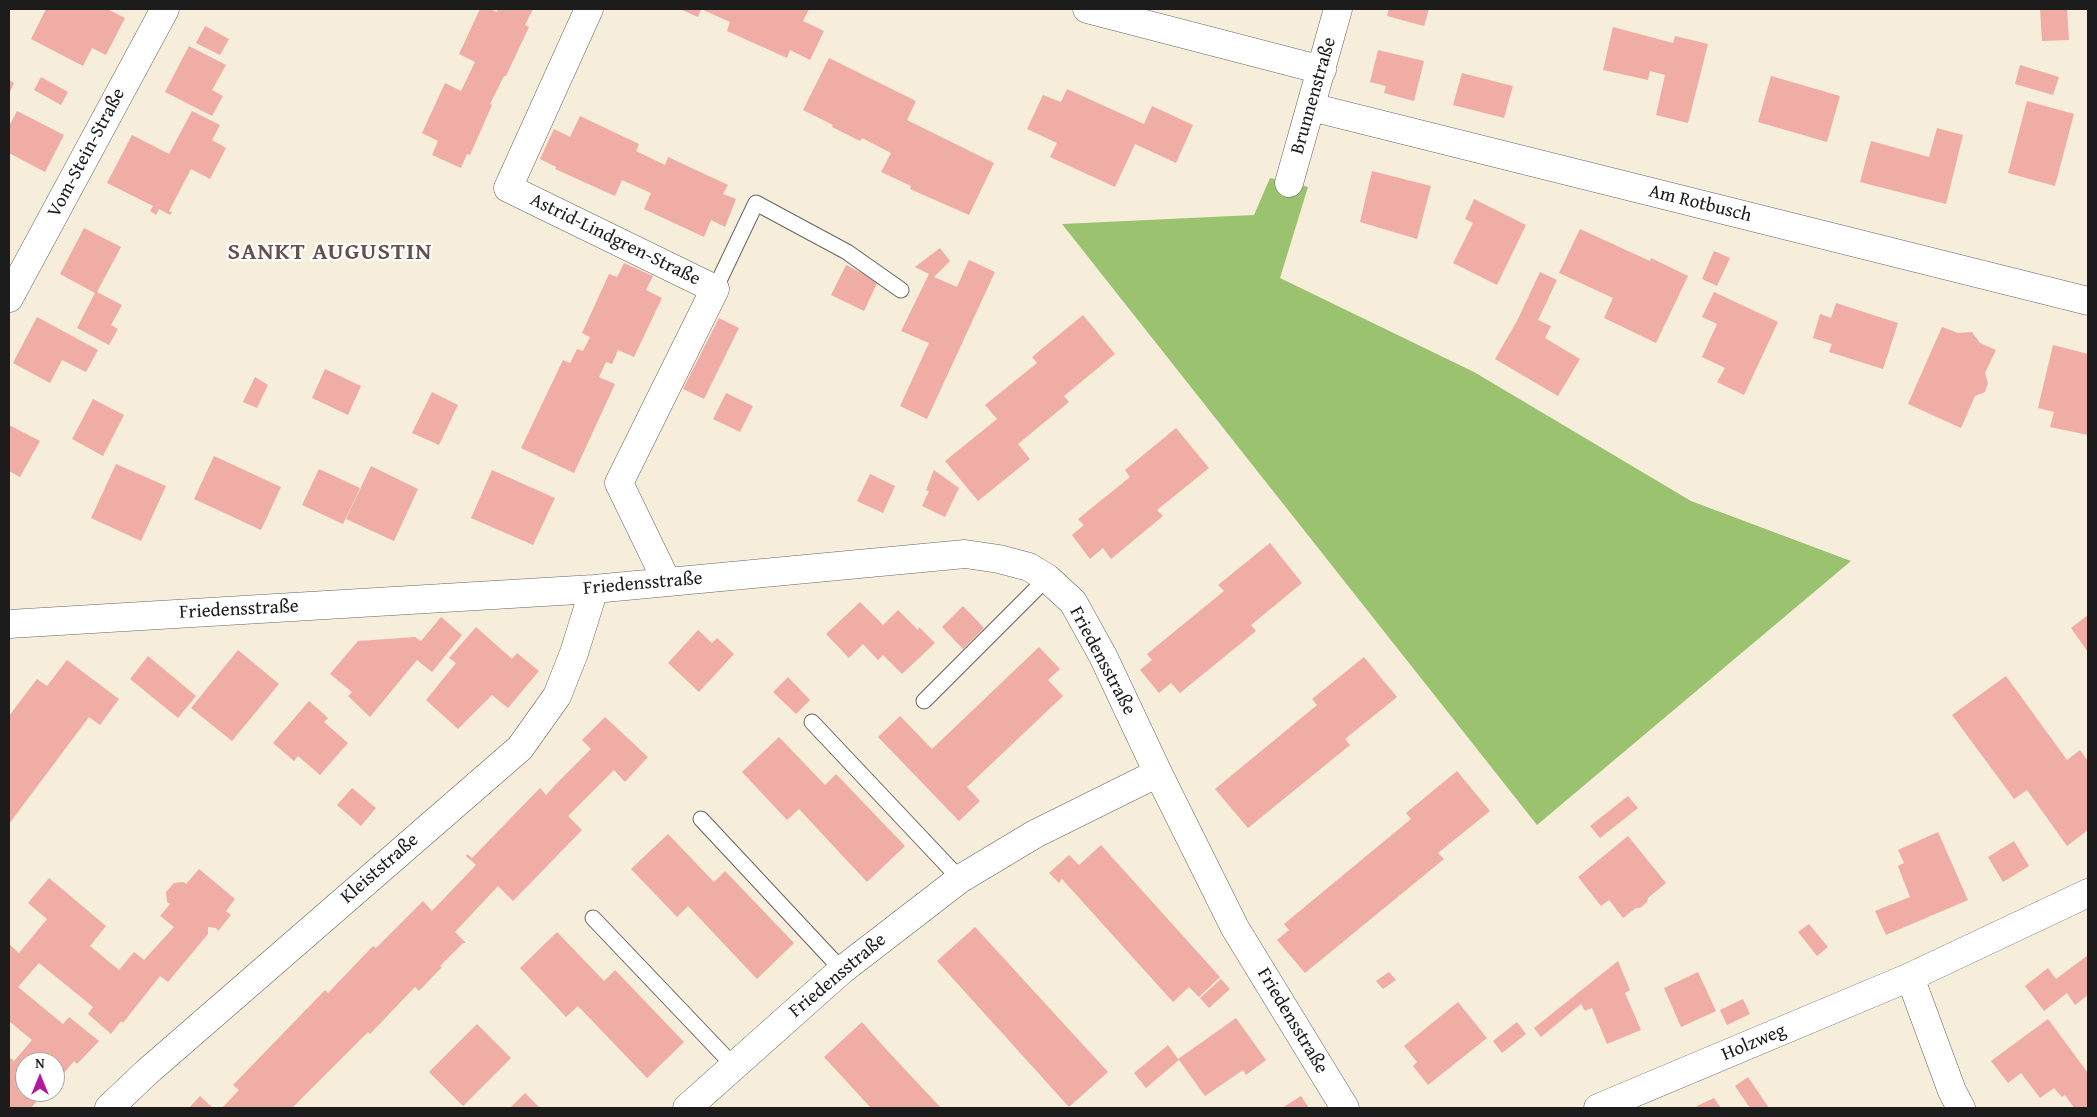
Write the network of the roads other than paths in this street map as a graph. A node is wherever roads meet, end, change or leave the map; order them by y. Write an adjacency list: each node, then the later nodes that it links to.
1 (164, 9): 10 (street, Vom-Stein-Straße)
2 (589, 9): 8 (street, Astrid-Lindgren-Straße)
3 (1087, 9): 5 (street)
4 (1338, 9): 5 (street, Brunnenstraße)
5 (1322, 70): 6 (street, Brunnenstraße)
6 (1312, 107): 7 (street, Brunnenstraße); 11 (street, Am Rotbusch)
7 (1289, 183)
8 (715, 289): 9 (lane); 13 (street, Astrid-Lindgren-Straße)
9 (901, 290)
10 (9, 298)
11 (2088, 301)
12 (1047, 578): 13 (street, Friedensstraße); 16 (lane); 18 (street, Friedensstraße)
13 (667, 582): 14 (street, Friedensstraße)
14 (594, 589): 15 (street, Friedensstraße); 26 (street, Kleiststraße)
15 (9, 624)
16 (924, 700)
17 (812, 722): 20 (lane)
18 (1158, 773): 20 (street, Friedensstraße); 28 (street, Friedensstraße)
19 (701, 819): 23 (lane)
20 (960, 879): 23 (street, Friedensstraße)
21 (2088, 893): 24 (street, Holzweg)
22 (593, 918): 25 (lane)
23 (842, 970): 25 (street, Friedensstraße)
24 (1910, 978): 29 (street, Holzweg); 30 (street)
25 (733, 1065): 27 (street, Friedensstraße)
26 (109, 1108)
27 (687, 1108)
28 (1345, 1108)
29 (1598, 1108)
30 (1961, 1108)

